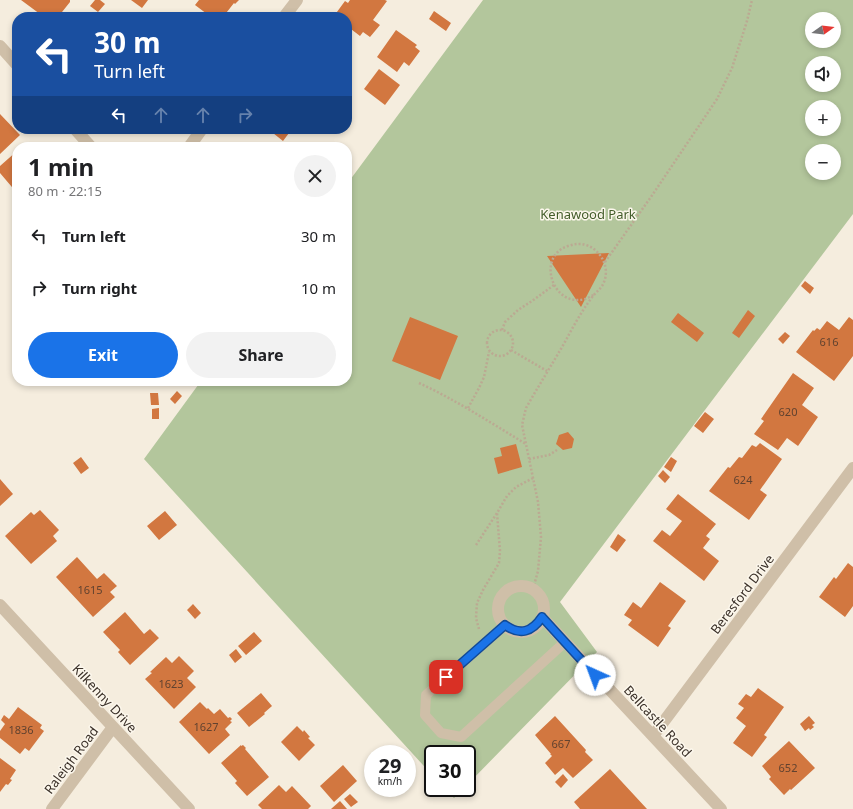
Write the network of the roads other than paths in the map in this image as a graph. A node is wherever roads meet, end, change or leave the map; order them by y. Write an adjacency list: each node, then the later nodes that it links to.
1 (297, 0): 2 (street)
2 (288, 12)
3 (0, 46): 4 (street)
4 (12, 59)
5 (79, 134): 6 (street)
6 (87, 142)
7 (853, 468): 13 (street, Beresford Drive)
8 (0, 605): 12 (street, Kilkenny Drive)
9 (542, 617): 10 (street); 10 (street); 11 (street, Bellcastle Road)
10 (505, 625): 11 (lane)
11 (565, 642): 13 (street, Bellcastle Road)
12 (113, 727): 14 (street, Raleigh Road); 15 (street, Kilkenny Drive)
13 (653, 736): 16 (street, Bellcastle Road)
14 (52, 809)
15 (189, 809)
16 (721, 809)

